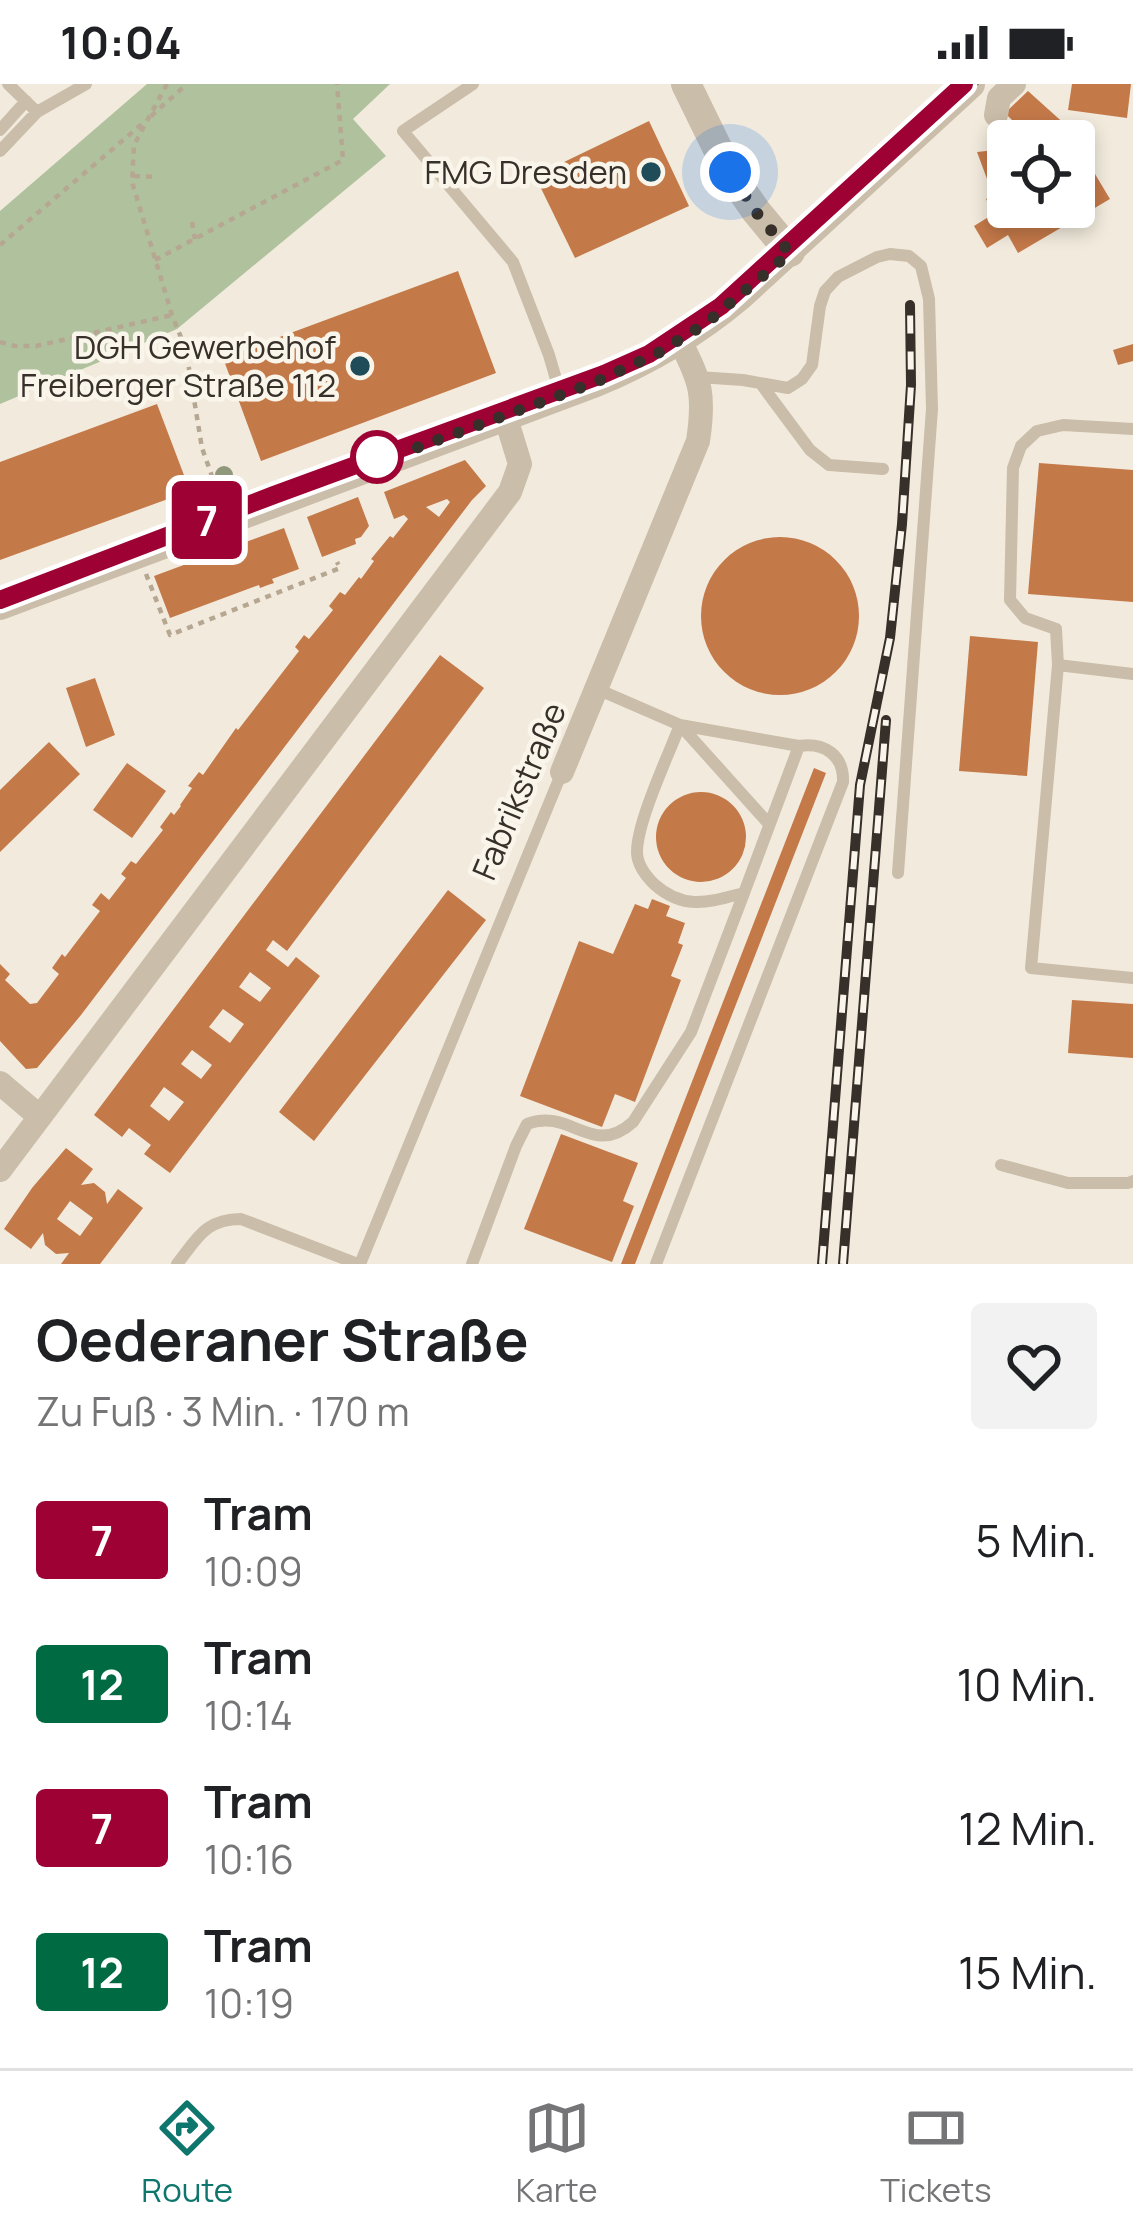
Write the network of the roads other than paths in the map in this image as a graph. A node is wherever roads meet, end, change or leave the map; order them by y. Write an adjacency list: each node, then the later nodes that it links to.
1 (8, 84): 7 (lane)
2 (86, 84): 8 (lane)
3 (473, 84): 16 (lane)
4 (686, 84): 12 (street)
5 (970, 84): 12 (street)
6 (1014, 84): 9 (street)
7 (26, 101): 8 (lane); 10 (lane)
8 (38, 112): 11 (lane)
9 (996, 115)
10 (0, 130)
11 (0, 151)
12 (790, 253): 13 (street)
13 (680, 341): 14 (street, Fabrikstraße); 16 (street)
14 (698, 377): 15 (lane); 23 (street, Fabrikstraße)
15 (761, 384): 19 (lane); 28 (lane)
16 (560, 395): 17 (street)
17 (505, 415): 20 (street); 32 (street)
18 (1133, 429): 21 (lane)
19 (883, 469)
20 (0, 605)
21 (1058, 665): 22 (lane); 30 (lane)
22 (1133, 674)
23 (597, 688): 24 (lane); 26 (street, Fabrikstraße)
24 (680, 725): 25 (lane); 27 (lane); 29 (lane)
25 (799, 746): 27 (lane); 40 (lane)
26 (562, 772): 38 (lane, Fabrikstraße)
27 (770, 824): 29 (lane)
28 (898, 873)
29 (744, 893): 39 (lane)
30 (1133, 978)
31 (0, 1083): 32 (street)
32 (40, 1117): 34 (street)
33 (1001, 1165): 35 (lane)
34 (0, 1169)
35 (1133, 1181)
36 (325, 1258): 37 (lane); 38 (lane)
37 (177, 1264)
38 (359, 1264)
39 (472, 1264)
40 (656, 1264)

